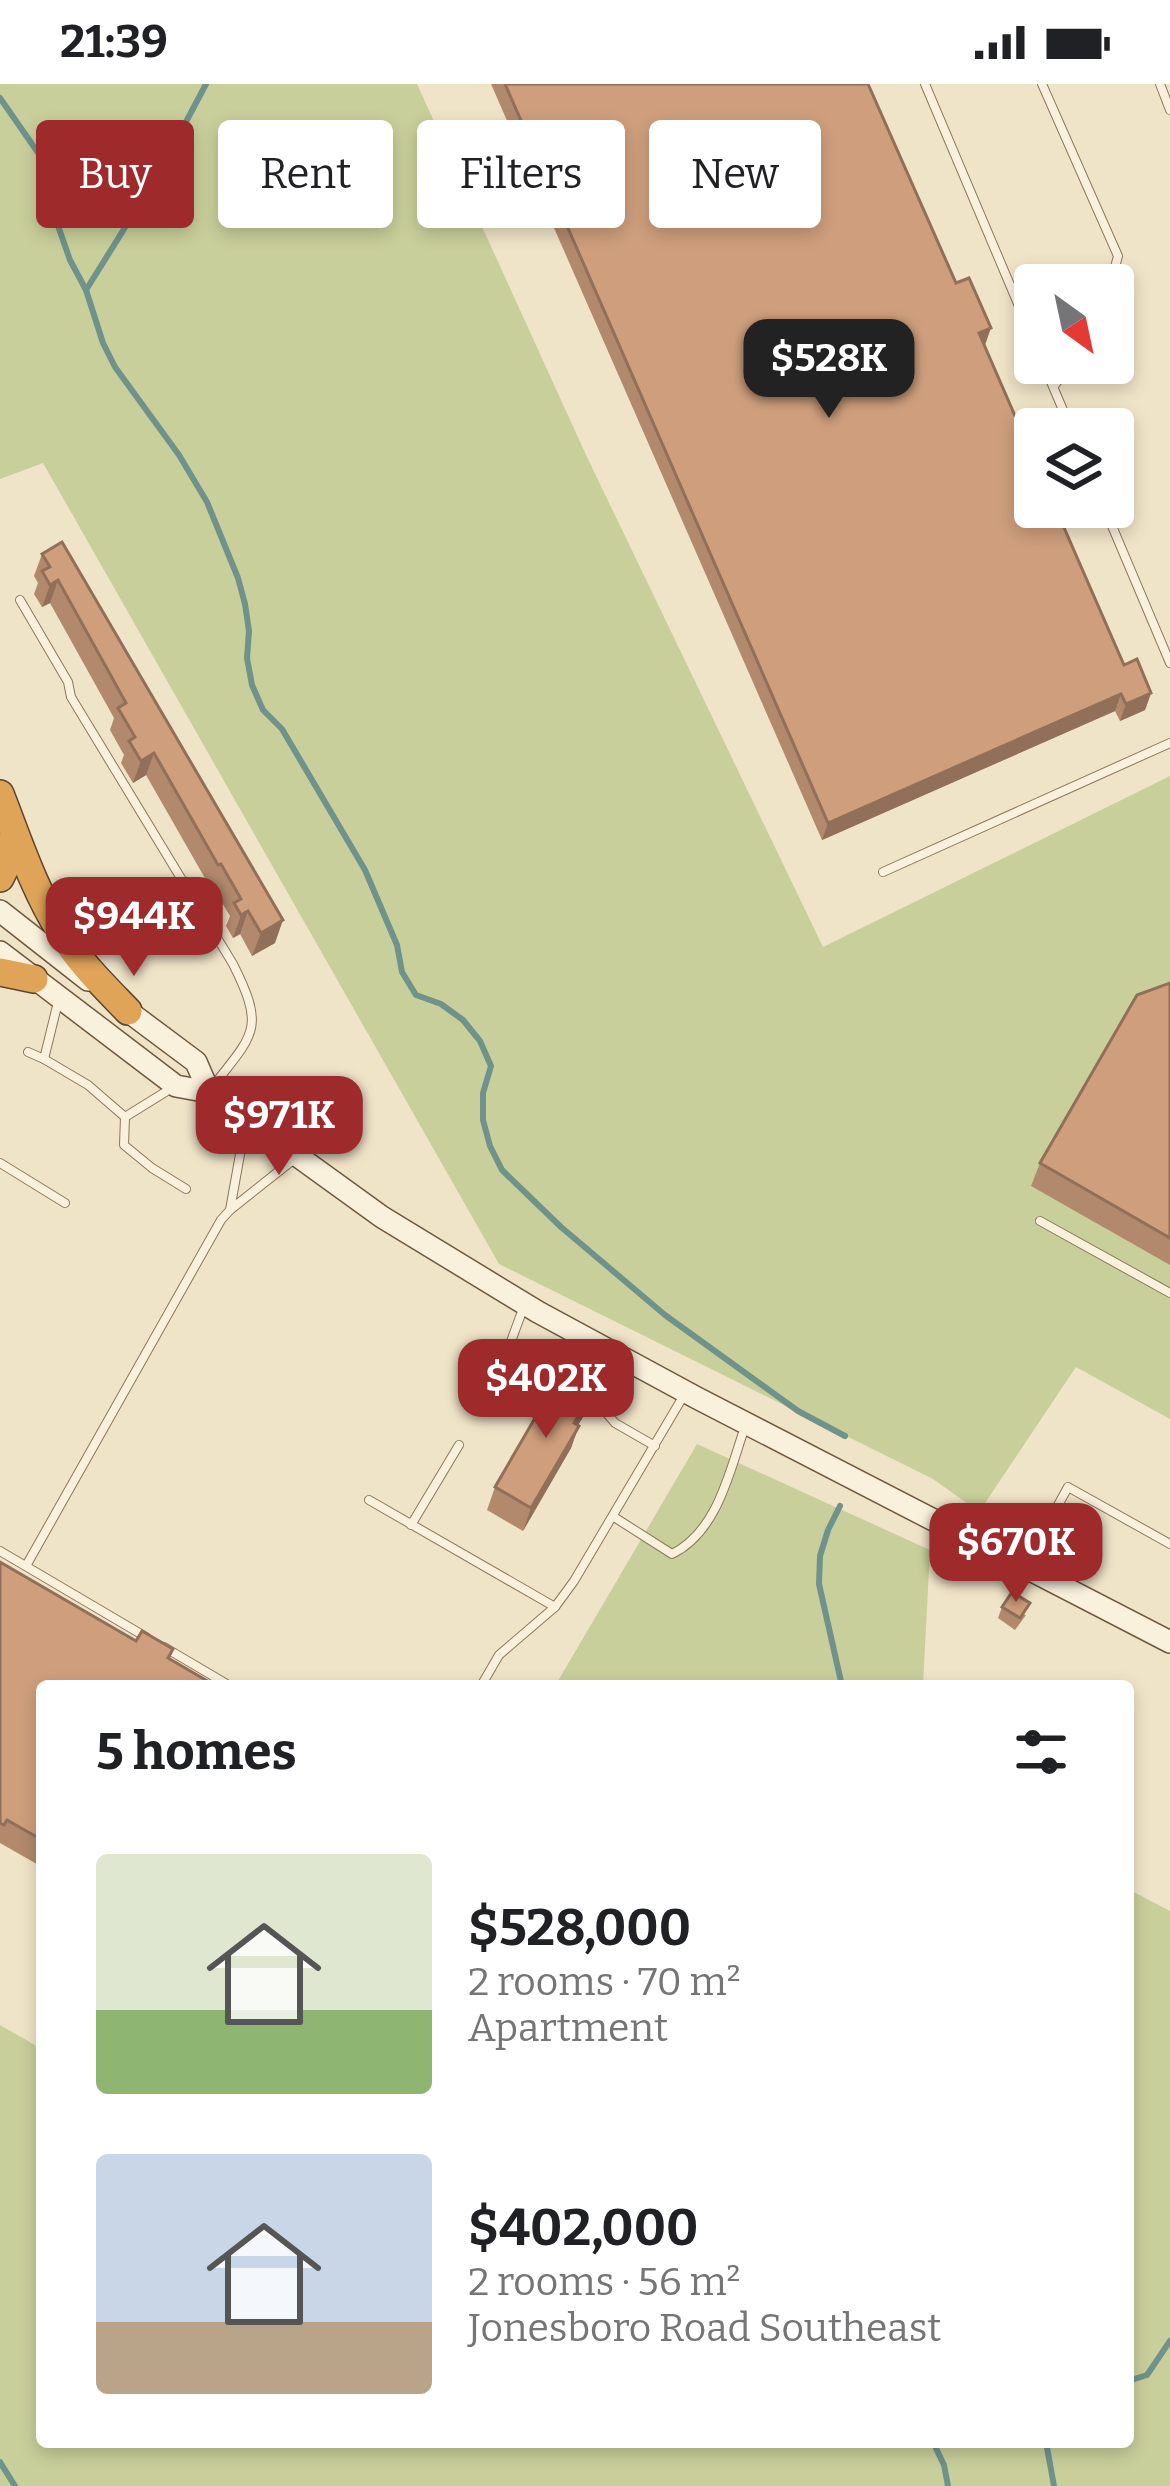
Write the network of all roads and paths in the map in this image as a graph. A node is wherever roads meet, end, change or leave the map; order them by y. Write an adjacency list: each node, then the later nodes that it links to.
1 (926, 84): 6 (lane)
2 (1042, 84): 5 (lane)
3 (1160, 84): 4 (lane)
4 (1170, 110)
5 (1116, 264)
6 (1014, 294)
7 (1052, 384): 9 (lane)
8 (1055, 384): 9 (lane)
9 (1053, 387): 10 (lane)
10 (1062, 408)
11 (1113, 528): 13 (lane)
12 (20, 600): 28 (lane)
13 (1170, 663)
14 (1170, 743): 17 (lane)
15 (0, 794): 16 (highway)
16 (14, 829): 18 (highway); 24 (highway)
17 (883, 872)
18 (0, 878)
19 (0, 911): 24 (main road)
20 (0, 952): 22 (main road)
21 (0, 972): 22 (highway)
22 (34, 979): 23 (main road)
23 (59, 998): 26 (lane); 27 (main road)
24 (128, 1011): 28 (main road)
25 (28, 1052): 26 (lane)
26 (44, 1059): 29 (lane)
27 (176, 1086): 28 (main road); 29 (lane)
28 (209, 1092): 30 (main road)
29 (124, 1117): 33 (lane)
30 (247, 1120): 31 (main road); 35 (lane)
31 (298, 1156): 35 (lane); 38 (main road)
32 (0, 1163): 34 (lane)
33 (186, 1189)
34 (65, 1203)
35 (230, 1210): 48 (lane)
36 (1040, 1221): 37 (lane)
37 (1170, 1293)
38 (525, 1304): 39 (main road); 42 (lane)
39 (686, 1391): 40 (main road); 42 (lane)
40 (746, 1422): 44 (lane); 49 (main road)
41 (459, 1445): 45 (lane)
42 (655, 1446): 44 (lane)
43 (369, 1501): 45 (lane)
44 (614, 1517): 50 (lane)
45 (411, 1525): 50 (lane)
46 (1170, 1544): 49 (lane)
47 (0, 1551): 48 (lane)
48 (26, 1566): 52 (lane)
49 (1025, 1566): 51 (main road)
50 (555, 1607): 53 (lane)
51 (1170, 1642)
52 (220, 1680)
53 (484, 1680)

